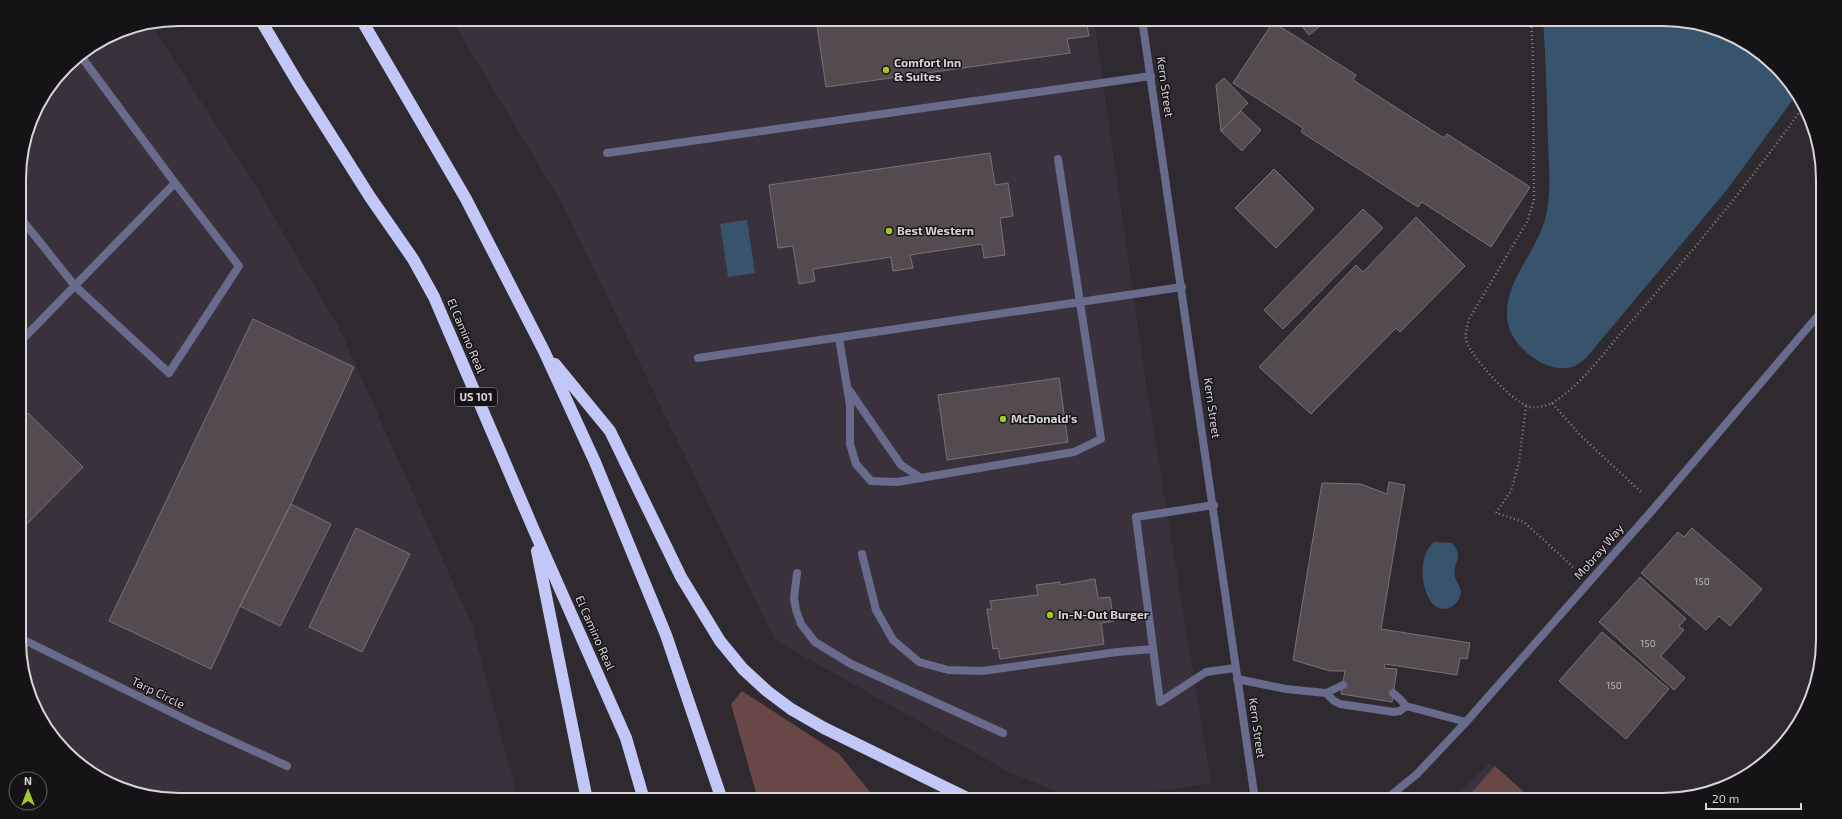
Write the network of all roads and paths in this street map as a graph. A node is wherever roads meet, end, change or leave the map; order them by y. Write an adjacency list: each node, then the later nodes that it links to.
1 (264, 26): 26 (highway, El Camino Real / US 101)
2 (365, 26): 18 (highway)
3 (1143, 26): 6 (street, Kern Street)
4 (1531, 26): 22 (path)
5 (84, 60): 10 (street)
6 (1151, 76): 8 (street); 13 (street, Kern Street)
7 (1800, 112): 21 (path)
8 (607, 153)
9 (1058, 158): 14 (street)
10 (175, 183): 12 (street); 12 (street)
11 (26, 224): 12 (street)
12 (75, 286): 16 (street)
13 (1182, 287): 14 (street); 24 (street, Kern Street)
14 (1081, 302): 17 (street); 23 (street)
15 (1816, 318): 25 (street, Mobray Way)
16 (26, 336)
17 (839, 338): 19 (street); 20 (street)
18 (544, 351): 43 (highway); 44 (highway)
19 (698, 358)
20 (847, 388): 23 (street); 23 (street)
21 (1552, 403): 22 (path); 25 (path)
22 (1526, 406): 29 (path)
23 (921, 478)
24 (1214, 505): 31 (street); 32 (street, Kern Street)
25 (1656, 506): 29 (street, Mobray Way)
26 (532, 528): 41 (highway); 42 (highway, El Camino Real / US 101)
27 (862, 554): 31 (street)
28 (797, 573): 39 (street)
29 (1589, 581): 38 (street, Mobray Way)
30 (26, 641): 40 (street, Tarp Circle)
31 (1153, 649): 32 (street)
32 (1235, 668): 33 (street, Kern Street)
33 (1238, 679): 35 (street); 45 (street, Kern Street)
34 (1343, 686): 35 (street)
35 (1326, 693): 37 (street)
36 (1393, 693): 37 (street)
37 (1406, 706): 38 (street)
38 (1466, 722): 46 (street, Mobray Way)
39 (1003, 733)
40 (287, 766)
41 (586, 793)
42 (642, 793)
43 (720, 793)
44 (958, 793)
45 (1255, 793)
46 (1394, 793)

